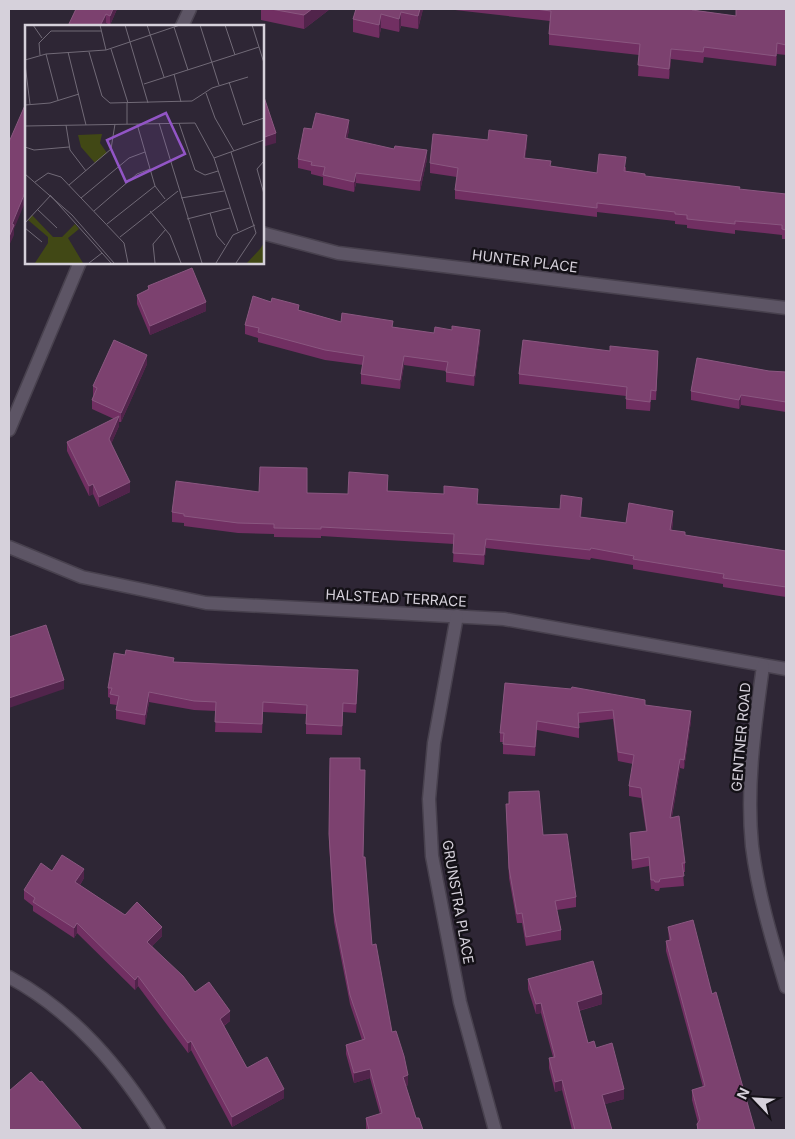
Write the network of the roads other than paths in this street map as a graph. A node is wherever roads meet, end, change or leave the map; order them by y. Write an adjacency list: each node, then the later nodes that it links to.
1 (190, 9): 2 (street)
2 (182, 25)
3 (264, 234): 5 (street, HUNTER PLACE)
4 (79, 264): 6 (street)
5 (786, 308)
6 (9, 430)
7 (9, 547): 8 (street, HALSTEAD TERRACE)
8 (457, 616): 9 (street, HALSTEAD TERRACE); 14 (street, GRUNSTRA PLACE)
9 (763, 666): 10 (street, HALSTEAD TERRACE); 12 (street, GENTNER ROAD)
10 (786, 669)
11 (9, 977): 13 (street)
12 (786, 987)
13 (159, 1130)
14 (495, 1130)

